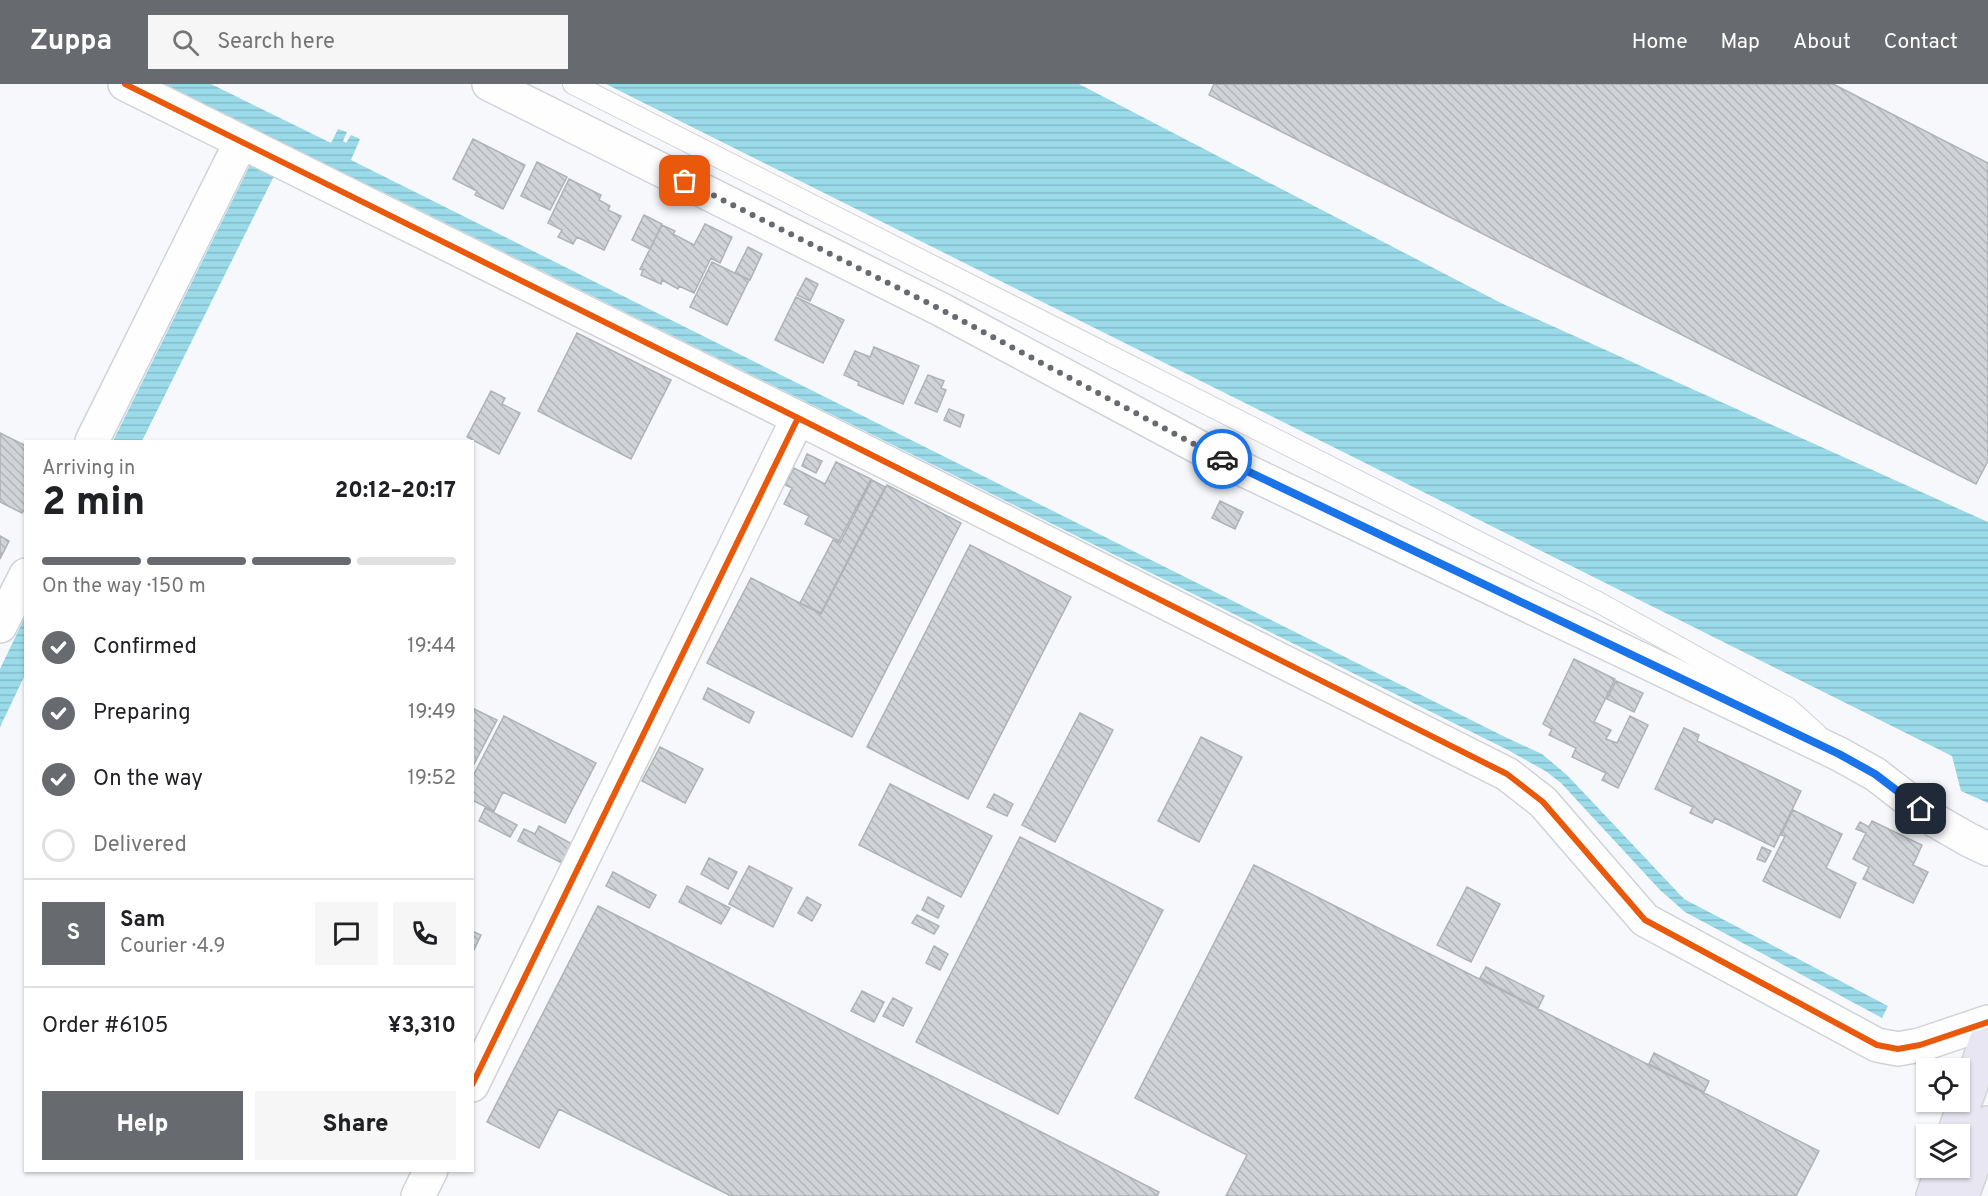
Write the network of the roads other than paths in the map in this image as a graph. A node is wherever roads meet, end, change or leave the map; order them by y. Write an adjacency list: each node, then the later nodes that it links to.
1 (125, 84): 4 (street)
2 (489, 84): 9 (street)
3 (573, 84): 9 (lane)
4 (241, 142): 5 (street); 6 (street)
5 (798, 418): 11 (street); 13 (street)
6 (92, 440)
7 (24, 579): 8 (street)
8 (0, 626)
9 (1839, 754): 10 (street)
10 (1988, 849)
11 (1988, 1022)
12 (1988, 1035): 15 (highway)
13 (474, 1080)
14 (1988, 1123): 20 (highway)
15 (1957, 1124)
16 (430, 1172): 18 (street)
17 (1939, 1178): 19 (highway)
18 (418, 1196)
19 (1933, 1196)
20 (1962, 1196)

